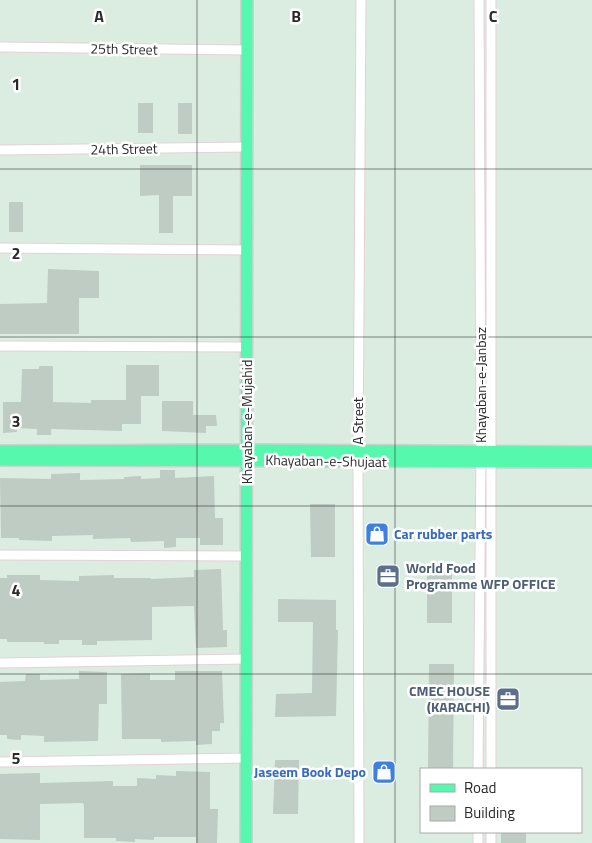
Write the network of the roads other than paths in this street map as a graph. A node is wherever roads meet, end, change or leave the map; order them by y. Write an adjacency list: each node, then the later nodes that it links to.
1 (247, 0): 6 (main road, Khayaban-e-Mujahid)
2 (361, 0): 16 (street, A Street)
3 (479, 0): 17 (street, Khayaban-e-Janbaz)
4 (491, 0): 17 (street, Khayaban-e-Janbaz)
5 (0, 47): 6 (street, 25th Street)
6 (247, 50): 7 (main road, Khayaban-e-Mujahid)
7 (247, 147): 8 (street, 24th Street); 10 (main road, Khayaban-e-Mujahid)
8 (0, 150)
9 (0, 248): 10 (street)
10 (247, 250): 12 (main road, Khayaban-e-Mujahid)
11 (0, 346): 12 (street)
12 (247, 347): 15 (main road, Khayaban-e-Mujahid)
13 (0, 451): 15 (main road, Khayaban-e-Shujaat)
14 (592, 452): 17 (main road, Khayaban-e-Shujaat)
15 (247, 455): 16 (main road, Khayaban-e-Shujaat); 18 (main road, Khayaban-e-Shujaat); 21 (main road, Khayaban-e-Mujahid)
16 (358, 456): 17 (main road, Khayaban-e-Shujaat); 29 (street, A Street)
17 (487, 457): 19 (main road, Khayaban-e-Shujaat); 26 (street, Khayaban-e-Janbaz); 27 (street, Khayaban-e-Janbaz)
18 (0, 460)
19 (592, 462)
20 (0, 555): 21 (street)
21 (247, 556): 22 (main road, Khayaban-e-Mujahid)
22 (246, 659): 23 (street); 24 (main road, Khayaban-e-Mujahid)
23 (0, 663)
24 (246, 758): 25 (street); 28 (main road, Khayaban-e-Mujahid)
25 (0, 762)
26 (478, 768)
27 (491, 768)
28 (246, 843)
29 (359, 843)

